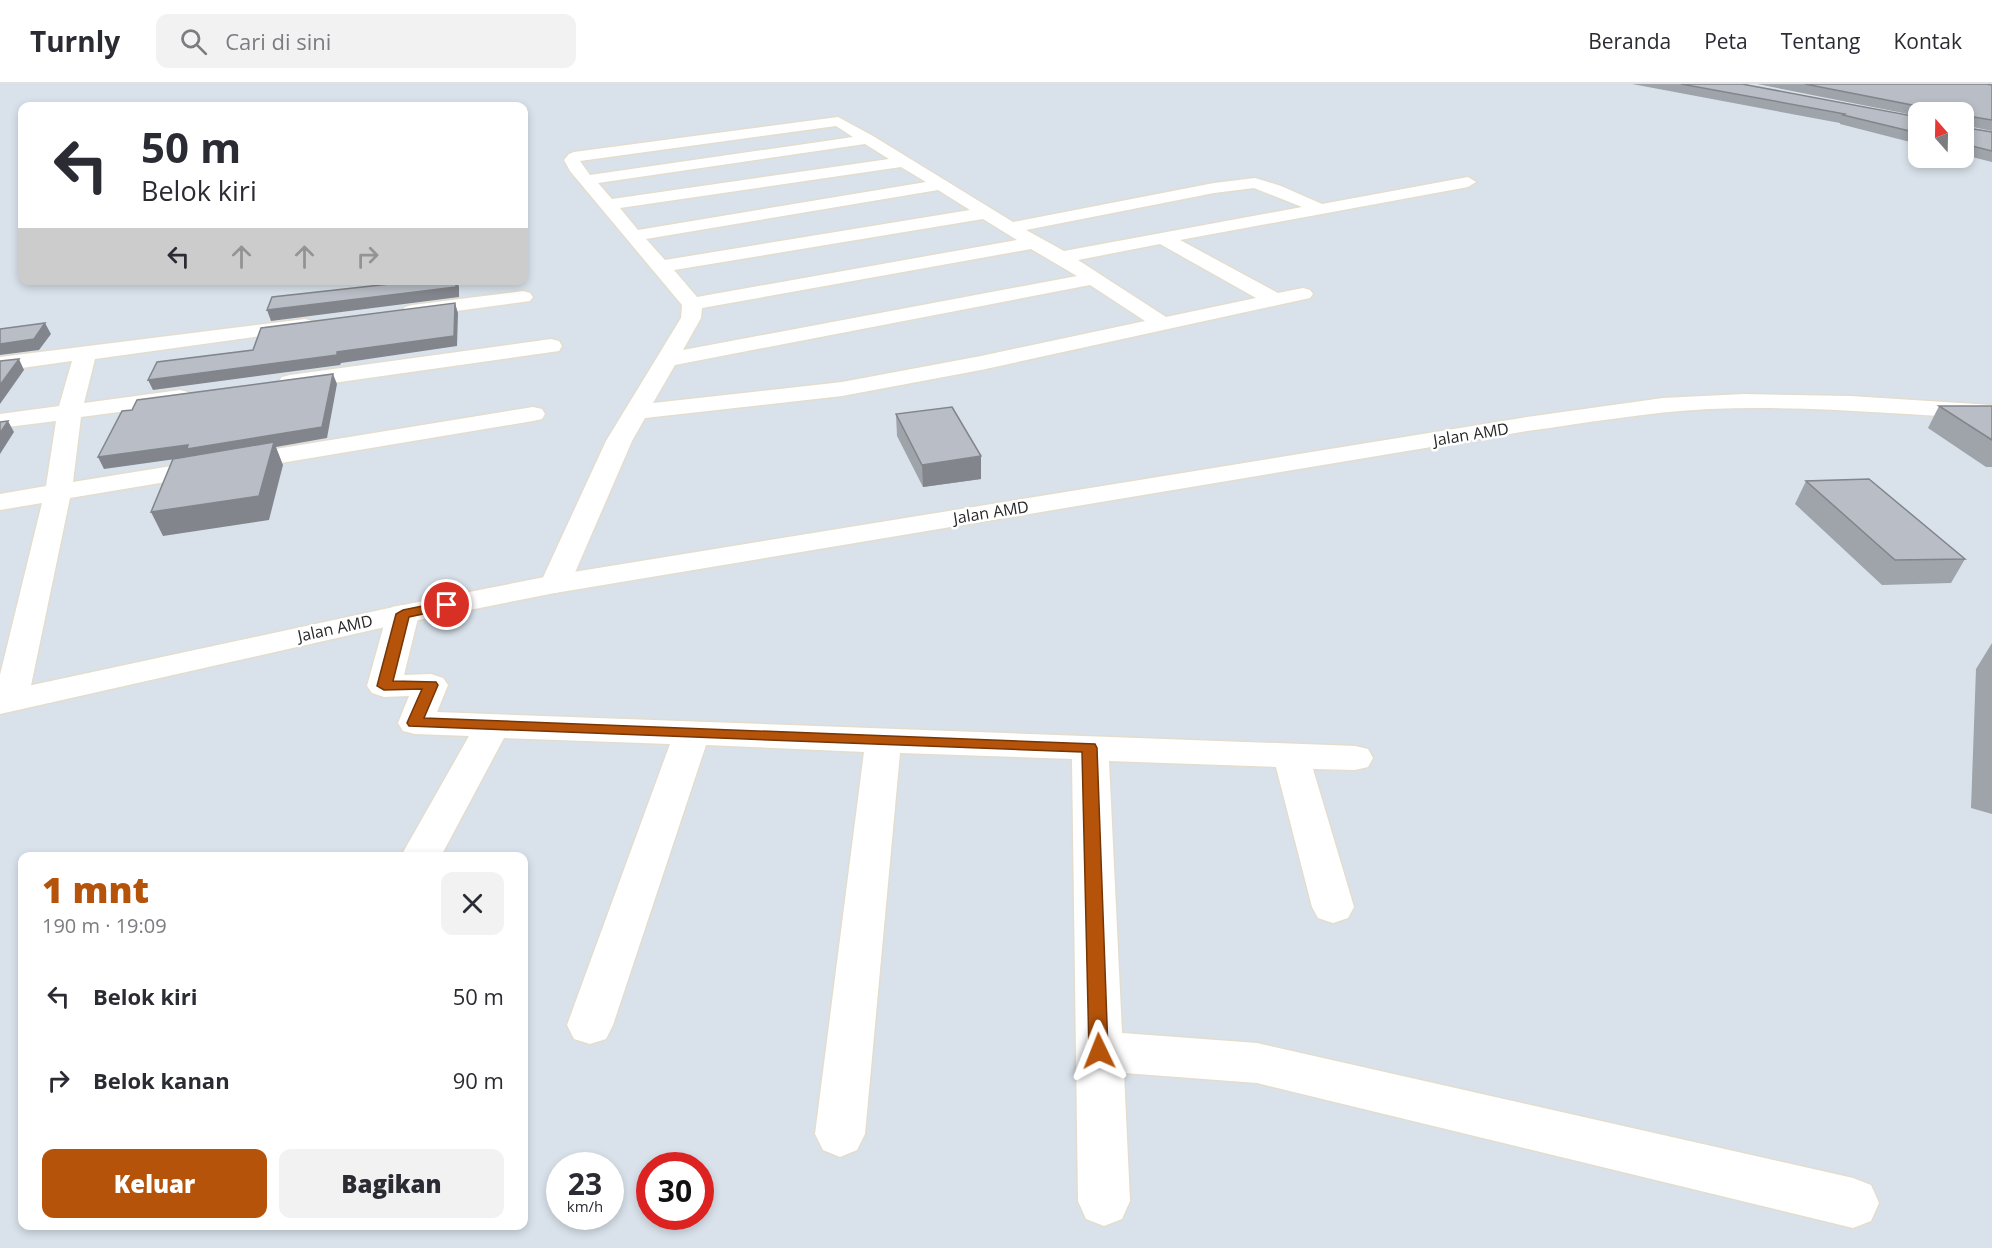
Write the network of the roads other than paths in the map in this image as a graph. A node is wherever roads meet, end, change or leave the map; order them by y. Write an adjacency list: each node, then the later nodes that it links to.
1 (868, 139): 2 (street); 3 (street); 3 (street)
2 (903, 162): 5 (street); 6 (street)
3 (586, 180): 6 (street)
4 (1468, 182): 7 (street)
5 (940, 185): 8 (street); 10 (street)
6 (607, 205): 10 (street)
7 (1320, 209): 9 (street); 11 (street)
8 (985, 213): 9 (street); 14 (street)
9 (1009, 228): 12 (street)
10 (632, 236): 14 (street)
11 (1162, 238): 13 (street); 18 (street)
12 (1034, 243): 13 (street); 19 (street)
13 (1060, 257): 15 (street)
14 (659, 267): 19 (street)
15 (1091, 279): 22 (street); 25 (street)
16 (1303, 294): 18 (street)
17 (523, 297): 20 (street)
18 (1275, 300): 22 (street)
19 (692, 304): 25 (street)
20 (393, 313)
21 (322, 322): 24 (street)
22 (1163, 324): 30 (street)
23 (551, 346): 27 (street)
24 (85, 353): 26 (street); 29 (street)
25 (665, 360): 30 (street)
26 (0, 364)
27 (270, 384)
28 (199, 394): 29 (street)
29 (70, 411): 33 (street); 34 (street)
30 (635, 412): 36 (street)
31 (1992, 412): 36 (street, Jalan AMD)
32 (533, 414): 34 (street)
33 (0, 421)
34 (58, 493): 35 (street); 38 (street)
35 (0, 502)
36 (555, 584): 37 (street, Jalan AMD)
37 (403, 614): 38 (street, Jalan AMD); 39 (street)
38 (6, 701)
39 (493, 726): 40 (street); 45 (street)
40 (692, 733): 41 (street); 47 (street)
41 (883, 740): 42 (street); 49 (street)
42 (1090, 748): 43 (street); 48 (street)
43 (1291, 756): 44 (street); 46 (street)
44 (1355, 758)
45 (423, 852)
46 (1333, 907)
47 (590, 1025)
48 (1099, 1051): 50 (street); 51 (street)
49 (840, 1134)
50 (1104, 1201)
51 (1853, 1203)

